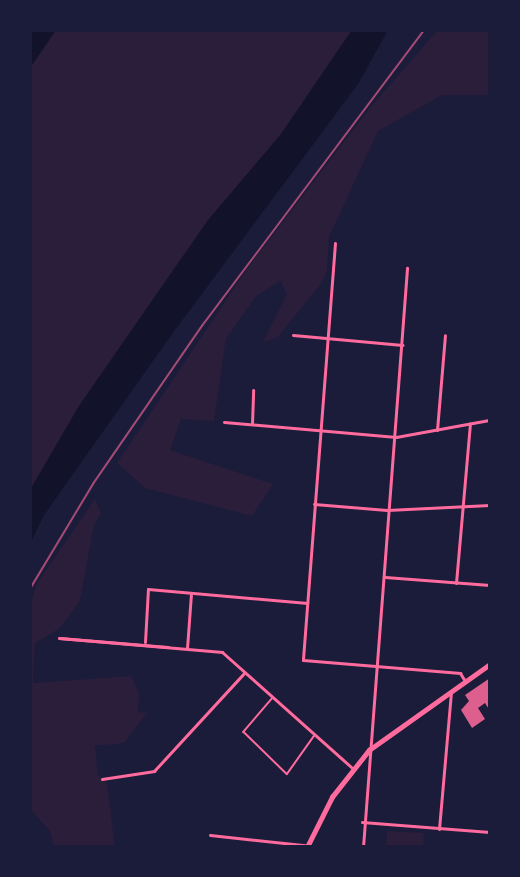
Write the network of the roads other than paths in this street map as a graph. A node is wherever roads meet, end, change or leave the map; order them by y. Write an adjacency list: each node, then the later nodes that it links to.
1 (335, 243): 5 (street)
2 (407, 268): 6 (street)
3 (293, 335): 5 (street)
4 (445, 335): 13 (street)
5 (328, 337): 6 (street); 12 (street)
6 (403, 345): 14 (street)
7 (253, 390): 10 (street)
8 (490, 420): 11 (street)
9 (224, 422): 10 (street)
10 (252, 424): 12 (street)
11 (470, 424): 13 (street); 16 (street)
12 (321, 430): 14 (street); 15 (street)
13 (436, 430): 14 (street)
14 (396, 437): 18 (street)
15 (314, 504): 18 (street); 23 (street)
16 (466, 505): 17 (street); 18 (street); 20 (street)
17 (490, 505)
18 (391, 508): 19 (street)
19 (385, 577): 20 (street); 28 (street)
20 (456, 583): 21 (street)
21 (490, 585)
22 (191, 594): 23 (street); 24 (street); 26 (street)
23 (307, 603): 28 (street)
24 (145, 642): 25 (street); 25 (street)
25 (168, 646): 26 (street)
26 (187, 648): 29 (street)
27 (490, 664): 30 (main road)
28 (378, 667): 30 (street); 34 (street)
29 (245, 672): 32 (street); 36 (street)
30 (465, 681): 31 (main road)
31 (452, 690): 34 (main road); 38 (street)
32 (274, 698): 33 (street); 33 (lane)
33 (315, 735): 35 (street)
34 (369, 750): 35 (main road); 37 (street)
35 (352, 768): 41 (main road)
36 (102, 779)
37 (362, 822): 38 (street); 43 (street)
38 (439, 829): 39 (street)
39 (490, 831)
40 (210, 835): 41 (street)
41 (308, 847): 42 (street)
42 (321, 847)
43 (363, 847)

